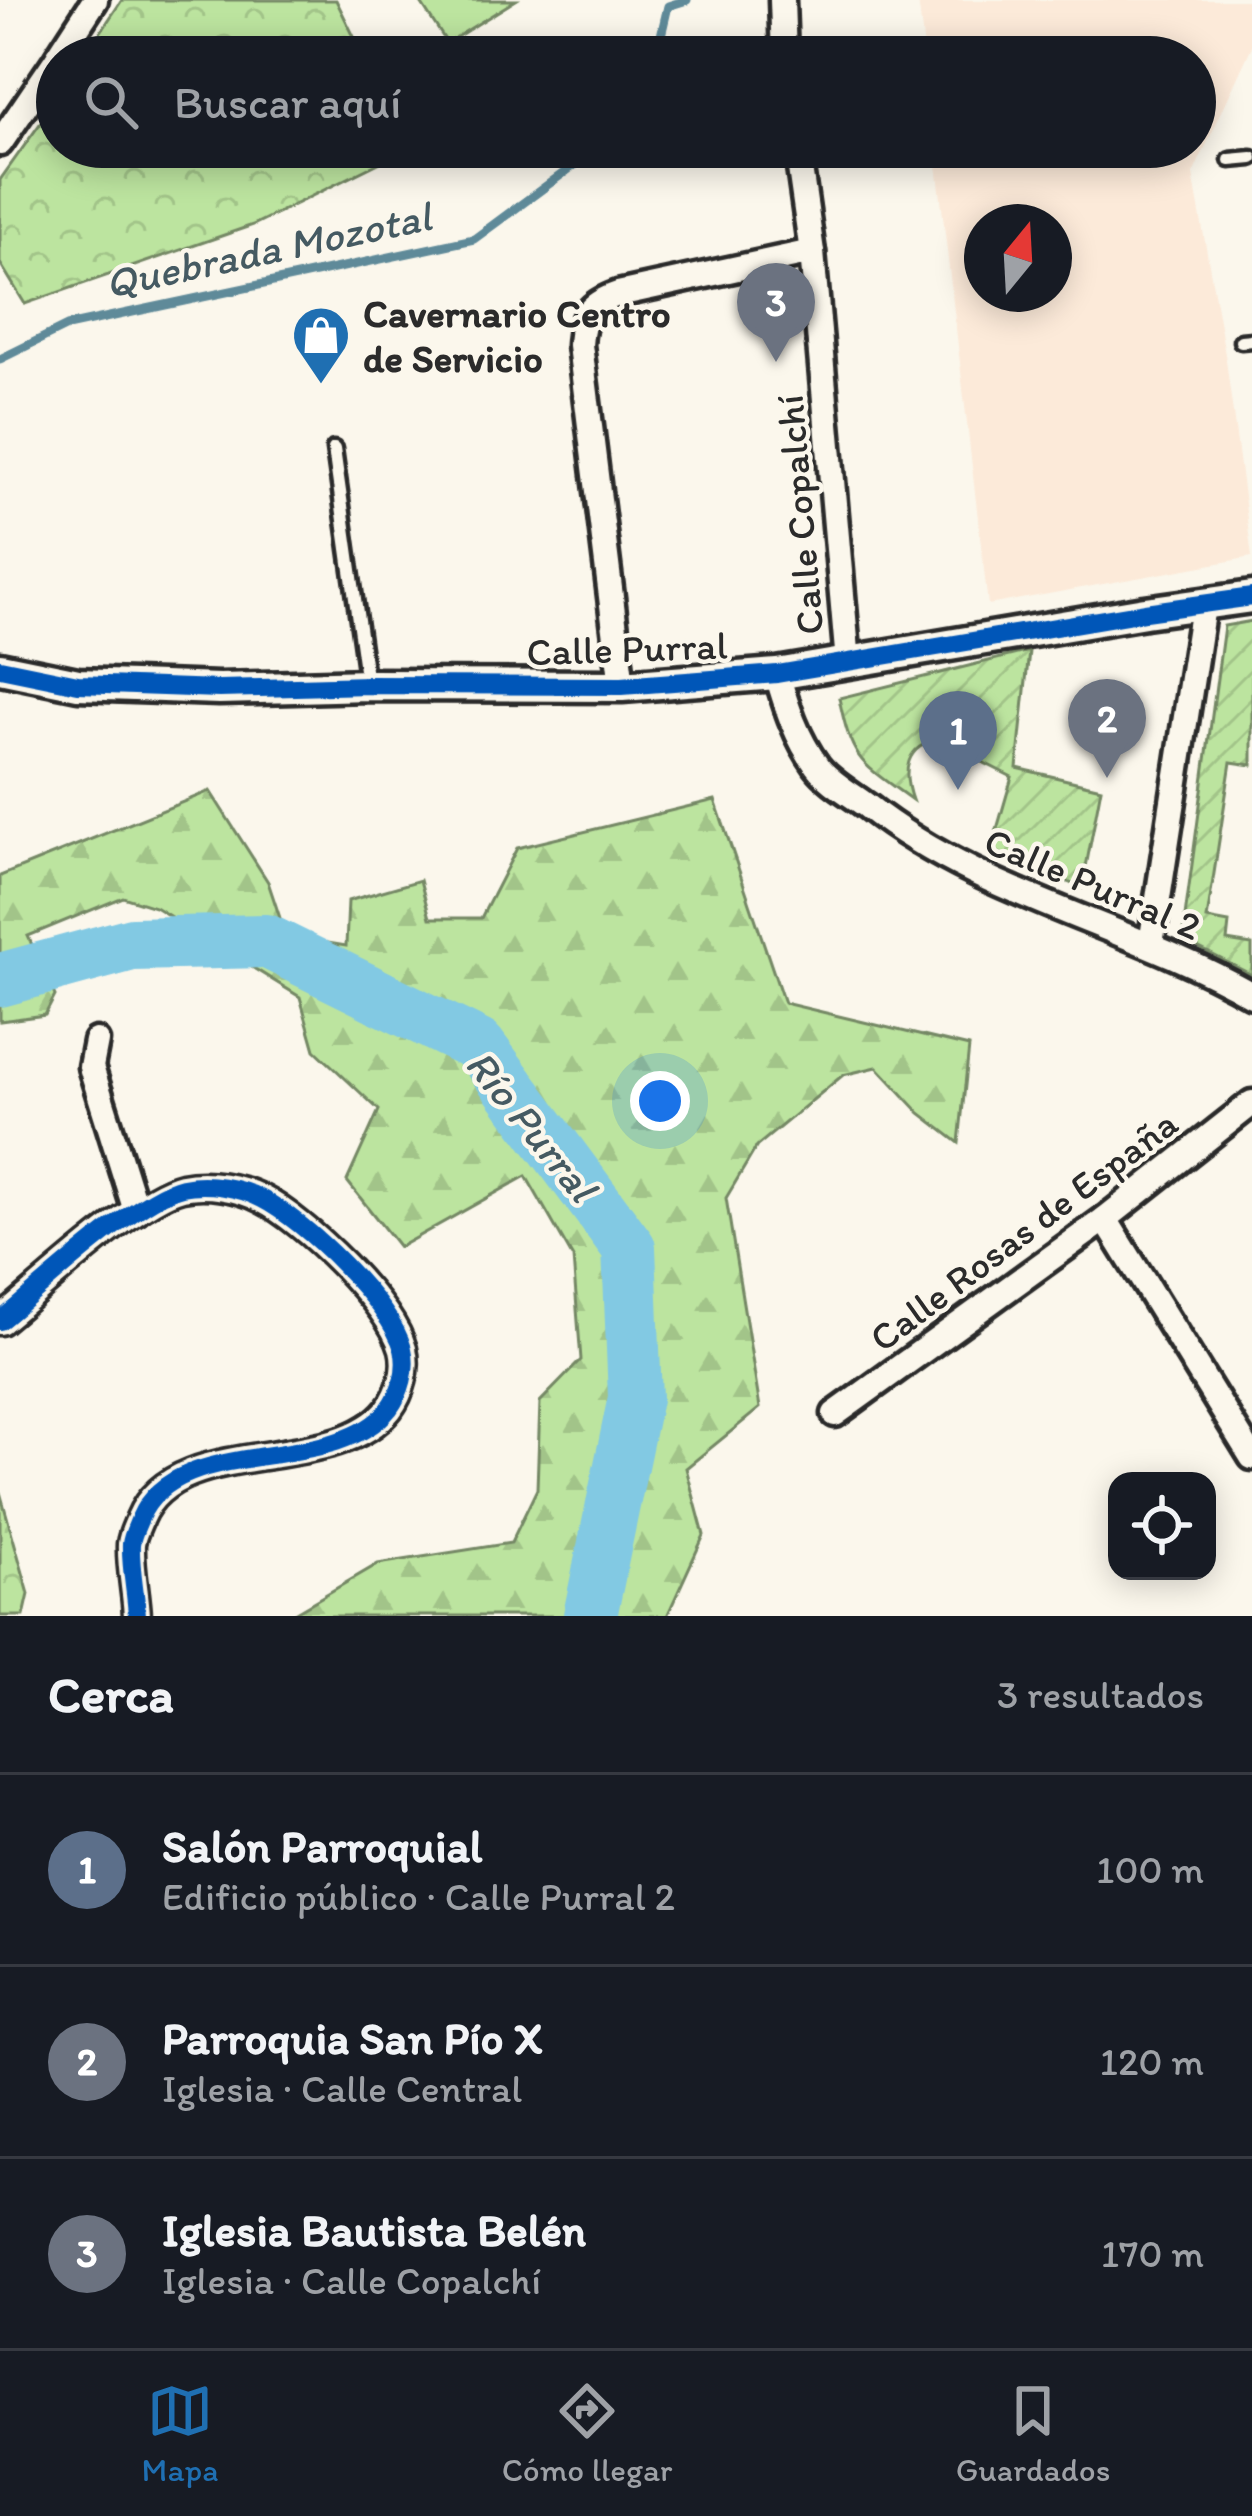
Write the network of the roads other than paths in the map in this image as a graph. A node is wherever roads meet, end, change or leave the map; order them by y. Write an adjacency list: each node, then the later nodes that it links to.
1 (95, 0): 3 (street)
2 (782, 0): 4 (street)
3 (72, 36)
4 (783, 36)
5 (36, 90): 6 (street)
6 (0, 143)
7 (1252, 158): 8 (lane)
8 (1230, 160)
9 (800, 168): 10 (street, Calle Copalchí)
10 (812, 252): 14 (street, Calle Copalchí); 18 (street)
11 (334, 449): 17 (lane)
12 (1252, 597): 13 (street, Calle Purral)
13 (1203, 606): 14 (street, Calle Purral); 19 (street)
14 (848, 663): 16 (street, Calle Purral)
15 (0, 668): 17 (street, Calle Purral)
16 (777, 674): 18 (street, Calle Purral); 19 (street, Calle Purral 2)
17 (368, 685): 18 (street, Calle Purral)
18 (622, 686)
19 (1150, 944): 20 (street, Calle Purral 2)
20 (1252, 994)
21 (96, 1041): 23 (street)
22 (1252, 1103): 24 (street, Calle Rosas de España)
23 (136, 1211): 25 (street); 28 (street)
24 (1105, 1219): 26 (street, Calle Rosas de España); 27 (street)
25 (0, 1322)
26 (835, 1414)
27 (1252, 1457)
28 (137, 1616)

